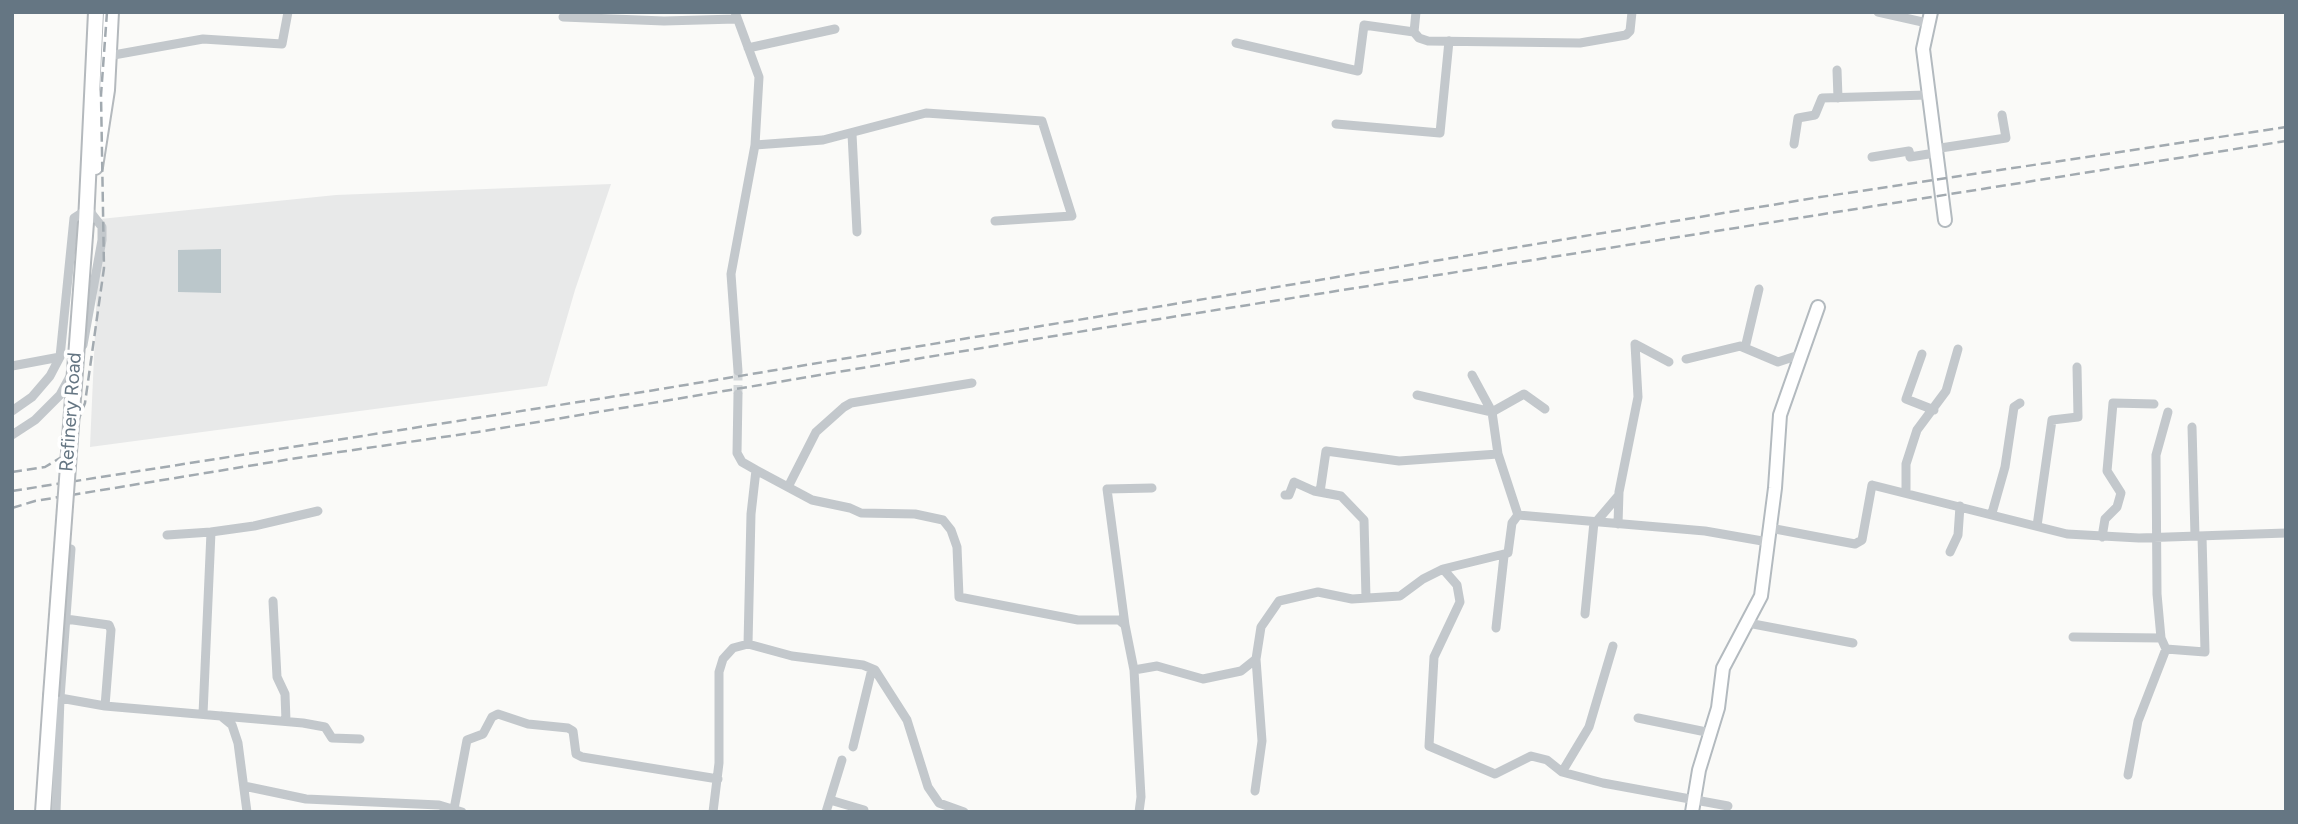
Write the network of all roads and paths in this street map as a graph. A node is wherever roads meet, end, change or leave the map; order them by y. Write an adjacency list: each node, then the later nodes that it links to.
1 (96, 12): 26 (highway, Refinery Road)
2 (111, 12): 15 (highway)
3 (288, 12): 15 (street)
4 (1416, 12): 11 (street)
5 (1632, 12): 12 (street)
6 (1878, 12): 9 (street)
7 (735, 16): 8 (street); 14 (street)
8 (563, 17)
9 (1929, 18): 17 (main road)
10 (835, 29): 14 (street)
11 (1414, 32): 12 (street); 13 (street)
12 (1449, 41): 20 (street)
13 (1236, 43)
14 (748, 48): 22 (street)
15 (107, 56): 26 (highway)
16 (1837, 69): 18 (street)
17 (1928, 95): 18 (street); 24 (main road)
18 (1838, 98): 23 (street)
19 (2002, 115): 24 (street)
20 (1336, 124)
21 (852, 134): 22 (street); 28 (street); 29 (street)
22 (755, 145): 41 (street)
23 (1794, 145)
24 (1934, 151): 25 (street); 27 (main road)
25 (1872, 157)
26 (87, 209): 36 (street); 49 (street); 120 (highway, Refinery Road, bridge)
27 (1945, 220)
28 (995, 221)
29 (857, 232)
30 (1759, 289): 32 (street)
31 (1818, 307): 34 (main road)
32 (1745, 348): 34 (street); 37 (street)
33 (1958, 349): 51 (street)
34 (1802, 354): 75 (main road)
35 (1922, 354): 51 (street)
36 (61, 357): 39 (street); 46 (street)
37 (1686, 359)
38 (1669, 362): 64 (street)
39 (12, 366)
40 (2077, 367): 71 (street)
41 (738, 371)
42 (1472, 375): 53 (street)
43 (972, 383): 59 (street)
44 (738, 394): 58 (street)
45 (1417, 395): 53 (street)
46 (32, 397): 49 (street); 52 (street)
47 (2020, 403): 67 (street)
48 (2154, 404): 78 (street)
49 (47, 408): 56 (street)
50 (1545, 409): 53 (street)
51 (1934, 410): 62 (street)
52 (12, 411)
53 (1492, 412): 57 (street)
54 (2168, 412): 76 (street)
55 (2192, 427): 77 (street)
56 (12, 435)
57 (1497, 454): 61 (street); 68 (street)
58 (756, 470): 59 (street); 93 (street)
59 (788, 487): 88 (street)
60 (1152, 488): 88 (street)
61 (1320, 492): 63 (street); 83 (street)
62 (1906, 493): 65 (street); 75 (street)
63 (1285, 495)
64 (1619, 495): 69 (street); 70 (street)
65 (1959, 506): 67 (street); 80 (street)
66 (318, 511): 72 (street)
67 (1993, 513): 71 (street)
68 (1518, 515): 69 (street); 81 (street)
69 (1595, 522): 70 (street); 85 (street)
70 (1618, 523): 75 (street)
71 (2037, 526): 78 (street)
72 (211, 531): 74 (street); 101 (street)
73 (2286, 533): 77 (street)
74 (167, 534)
75 (1769, 535): 87 (main road)
76 (2158, 536): 77 (street); 78 (street); 91 (street)
77 (2199, 536): 95 (street)
78 (2102, 537)
79 (71, 549): 86 (street)
80 (1950, 552)
81 (1504, 556): 82 (street); 89 (street)
82 (1443, 569): 83 (street); 109 (street)
83 (1366, 598): 96 (street)
84 (273, 601): 104 (street)
85 (1585, 614)
86 (66, 619): 99 (street); 100 (street)
87 (1748, 623): 92 (street); 105 (main road)
88 (1125, 625): 98 (street)
89 (1496, 628)
90 (2073, 637): 91 (street)
91 (2161, 638): 95 (street)
92 (1853, 643)
93 (748, 644): 97 (street); 111 (street)
94 (1613, 646): 109 (street)
95 (2166, 649): 110 (street)
96 (1256, 659): 98 (street); 113 (street)
97 (872, 668): 107 (street); 117 (street)
98 (1134, 670): 126 (street)
99 (60, 698): 100 (street); 121 (street)
100 (105, 706): 101 (street)
101 (203, 714): 102 (street)
102 (220, 716): 104 (street); 112 (street)
103 (1637, 718): 105 (street)
104 (286, 721): 106 (street)
105 (1711, 733): 114 (main road)
106 (360, 738)
107 (853, 747)
108 (842, 760): 115 (street)
109 (1562, 772): 114 (street)
110 (2128, 775)
111 (718, 779): 119 (street); 123 (street)
112 (244, 786): 119 (street); 122 (street)
113 (1255, 791)
114 (1694, 798): 116 (street); 127 (main road)
115 (830, 800): 118 (street); 124 (street)
116 (1728, 806)
117 (937, 808): 125 (street)
118 (864, 810)
119 (458, 811)
120 (43, 812)
121 (55, 812)
122 (247, 812)
123 (713, 812)
124 (826, 812)
125 (964, 812)
126 (1139, 812)
127 (1692, 812)

